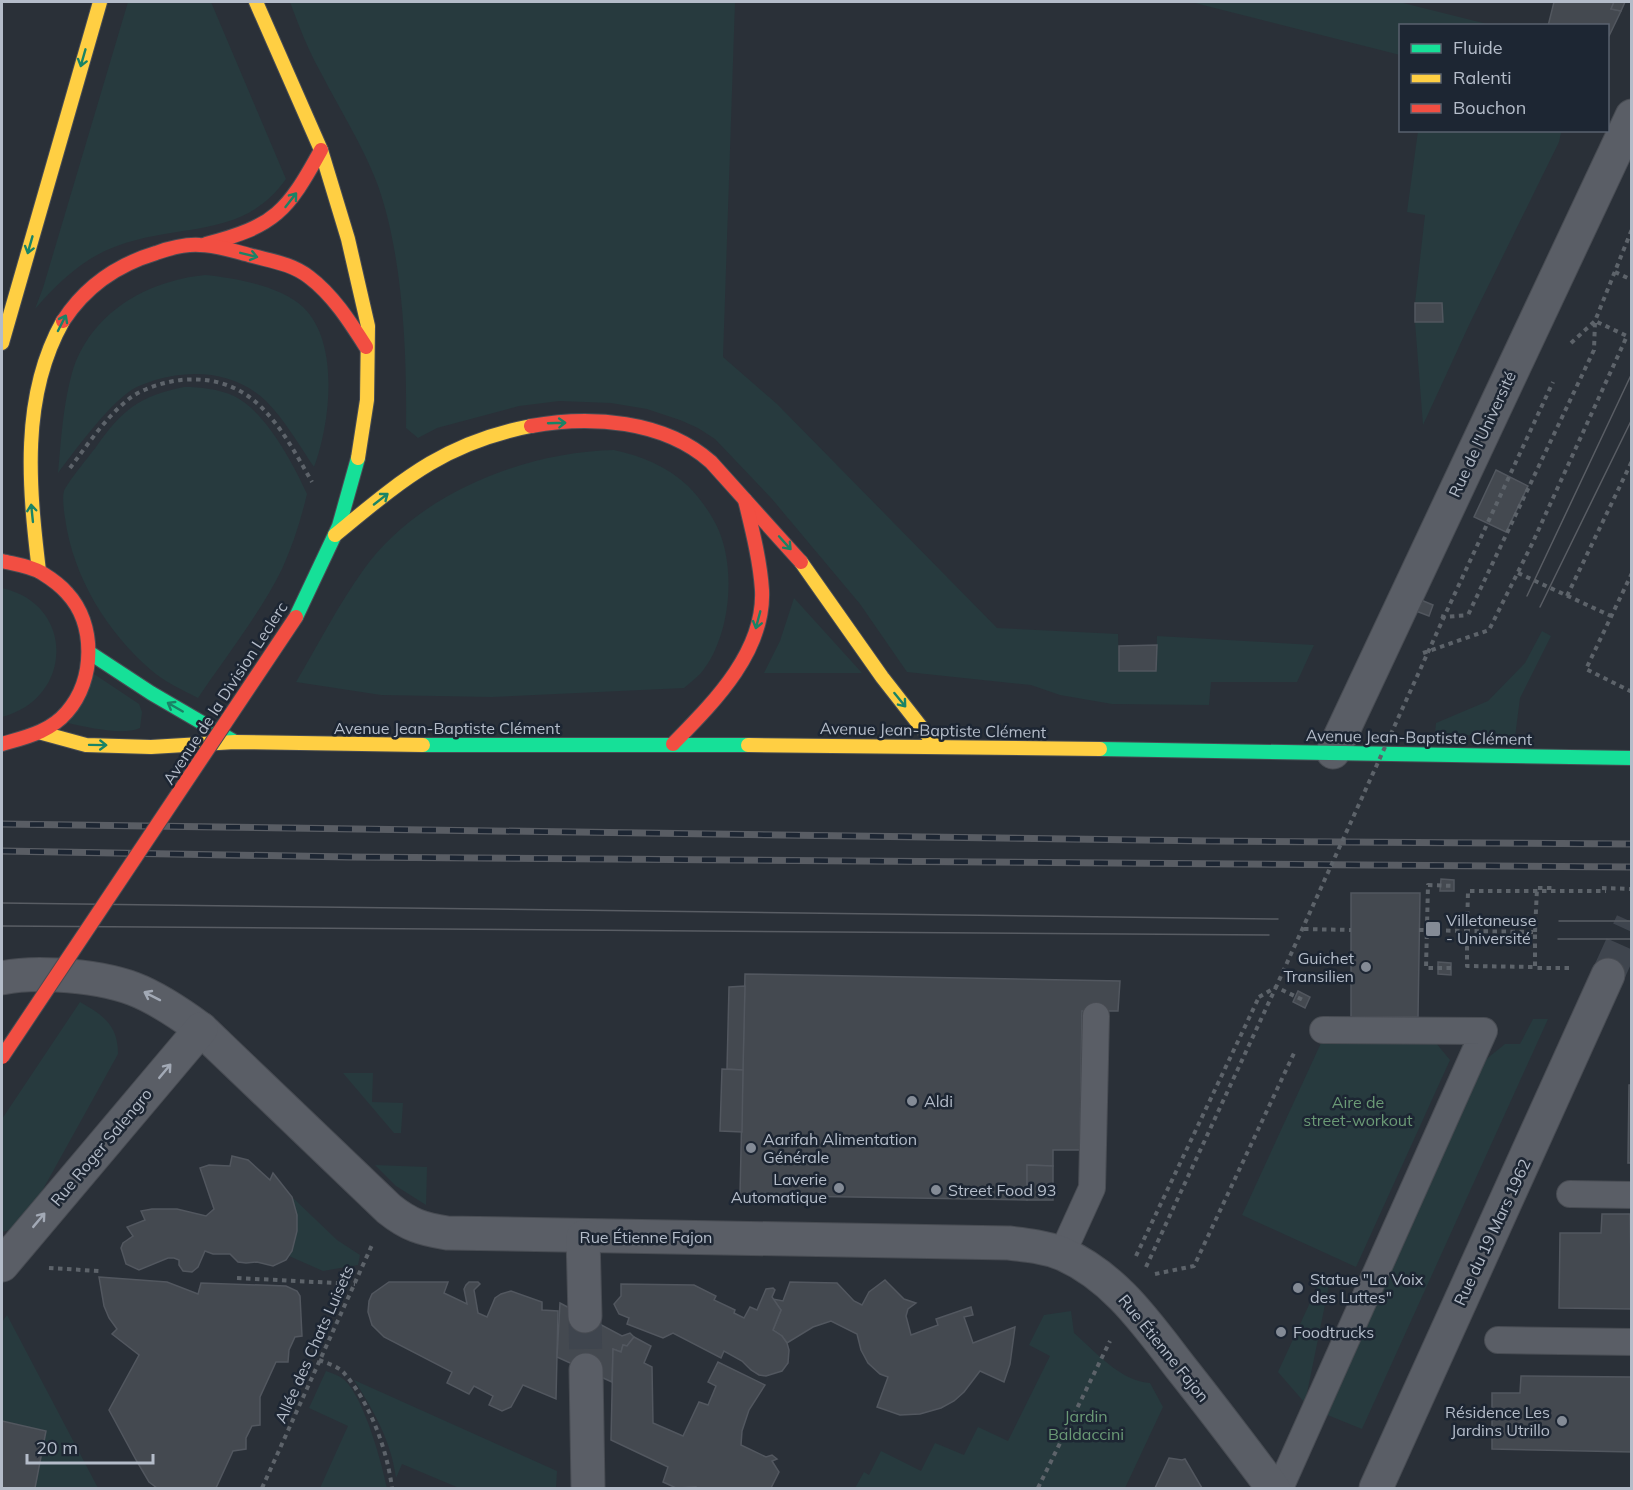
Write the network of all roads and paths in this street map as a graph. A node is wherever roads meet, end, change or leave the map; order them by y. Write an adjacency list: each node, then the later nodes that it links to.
1 (256, 2): 4 (street, Avenue de la Division Leclerc)
2 (95, 3): 10 (street, one-way to 10)
3 (1628, 133): 33 (street, Rue de l'Université)
4 (321, 150): 6 (street, one-way to 4); 12 (street, Avenue de la Division Leclerc)
5 (1632, 229): 7 (path)
6 (204, 244): 12 (street, one-way to 12); 16 (street, one-way to 6)
7 (1615, 272): 8 (path); 9 (path)
8 (1632, 280)
9 (1595, 321): 11 (path); 20 (path); 38 (path, bridge)
10 (2, 343)
11 (1568, 351)
12 (369, 352): 17 (street, Avenue de la Division Leclerc)
13 (1558, 372): 23 (path)
14 (1632, 461): 22 (path)
15 (745, 500): 17 (street, one-way to 15); 31 (street, one-way to 31); 32 (street, one-way to 32)
16 (31, 504): 17 (path); 19 (street, one-way to 16)
17 (337, 531): 55 (street, Avenue de la Division Leclerc, bridge)
18 (2, 561): 19 (street)
19 (39, 571): 25 (street)
20 (1518, 573): 22 (path); 26 (path)
21 (1632, 573): 24 (path)
22 (1567, 596): 24 (path)
23 (1449, 606)
24 (1611, 616): 27 (path)
25 (90, 653): 28 (street); 29 (street, Avenue Jean-Baptiste Clément, one-way to 25)
26 (1416, 656)
27 (1632, 692)
28 (42, 733): 29 (street, Avenue Jean-Baptiste Clément, one-way to 29); 30 (street)
29 (235, 742): 31 (street, Avenue Jean-Baptiste Clément)
30 (2, 744)
31 (673, 744): 32 (street, Avenue Jean-Baptiste Clément)
32 (936, 746): 33 (street, Avenue Jean-Baptiste Clément)
33 (1333, 752): 34 (street, Avenue Jean-Baptiste Clément)
34 (1632, 758)
35 (1454, 886): 41 (path)
36 (1632, 889): 43 (path)
37 (1606, 891): 42 (path)
38 (1304, 929): 39 (path); 49 (path, bridge)
39 (1351, 930)
40 (1419, 930): 41 (path)
41 (1427, 931): 42 (path); 45 (path)
42 (1467, 931): 43 (path); 44 (path)
43 (1535, 932): 46 (path)
44 (1571, 967)
45 (1451, 968)
46 (1554, 968)
47 (1608, 975): 79 (street, Rue du 19 Mars 1962)
48 (2, 978): 52 (street, Rue Étienne Fajon, one-way to 48)
49 (1276, 987): 50 (path); 59 (path, bridge); 60 (path)
50 (1302, 999)
51 (1096, 1016): 62 (lane)
52 (201, 1029): 58 (street, Rue Étienne Fajon); 63 (street, Rue Roger Salengro, one-way to 52)
53 (1323, 1030): 78 (lane)
54 (1298, 1044): 64 (path)
55 (2, 1057)
56 (1570, 1194): 57 (lane)
57 (1632, 1195)
58 (389, 1209): 61 (street, Rue Étienne Fajon); 66 (path, Allée des Chats Luisets)
59 (1148, 1231)
60 (1160, 1236)
61 (583, 1237): 62 (street, Rue Étienne Fajon); 68 (street)
62 (1062, 1254): 67 (street, Rue Étienne Fajon)
63 (2, 1265)
64 (1152, 1274)
65 (237, 1278): 66 (path)
66 (355, 1284): 71 (path, Allée des Chats Luisets)
67 (1129, 1302): 76 (path); 77 (street, Rue Étienne Fajon)
68 (585, 1316)
69 (1498, 1340): 70 (lane)
70 (1632, 1342)
71 (319, 1360): 73 (path, Allée des Chats Luisets); 74 (path)
72 (586, 1370): 75 (street)
73 (262, 1488)
74 (392, 1488)
75 (588, 1488)
76 (1038, 1488)
77 (1273, 1488)
78 (1280, 1488)
79 (1376, 1488)

